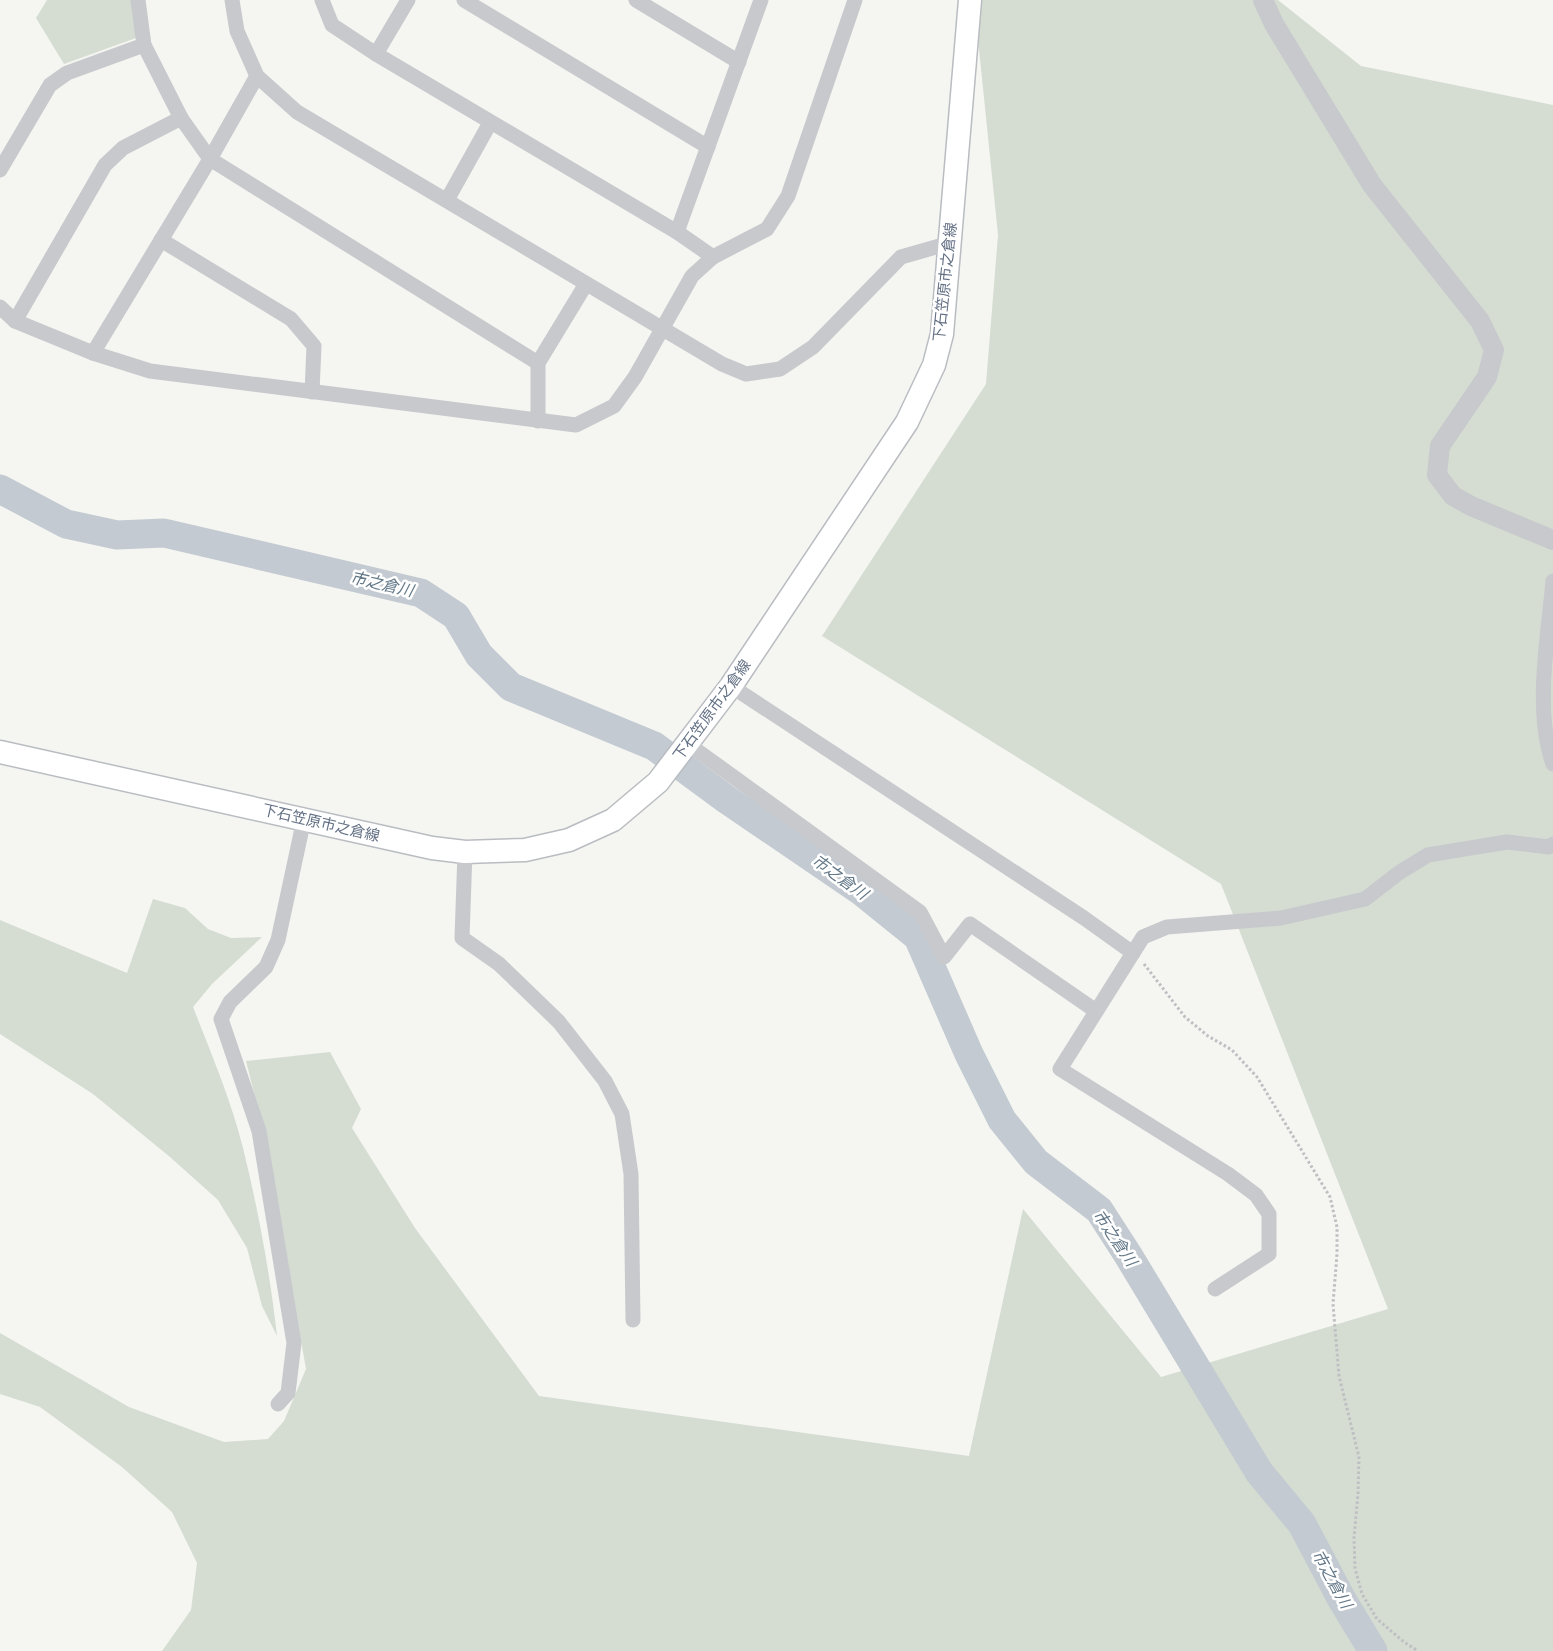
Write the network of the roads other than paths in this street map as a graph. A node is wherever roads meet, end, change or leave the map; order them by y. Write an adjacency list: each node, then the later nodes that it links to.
1 (138, 0): 11 (street)
2 (232, 0): 14 (street)
3 (322, 0): 12 (street)
4 (408, 0): 12 (street)
5 (464, 0): 17 (street)
6 (636, 0): 13 (street)
7 (761, 0): 13 (street)
8 (855, 0): 24 (street)
9 (970, 0): 23 (main road, 下石笠原市之倉線)
10 (1263, 0): 33 (street)
11 (144, 44): 15 (street); 19 (street)
12 (376, 54): 16 (street)
13 (739, 62): 17 (street)
14 (257, 76): 18 (street); 20 (street)
15 (181, 118): 18 (street); 27 (street)
16 (490, 123): 20 (street); 21 (street)
17 (708, 147): 21 (street)
18 (210, 159): 22 (street); 30 (street)
19 (0, 170)
20 (447, 200): 25 (street)
21 (677, 232): 24 (street)
22 (161, 240): 29 (street); 31 (street)
23 (950, 243): 28 (street); 35 (main road, 下石笠原市之倉線)
24 (713, 257): 28 (street)
25 (586, 284): 28 (street); 30 (street)
26 (0, 307): 27 (street)
27 (15, 320): 29 (street)
28 (662, 327): 32 (street)
29 (93, 353): 31 (street)
30 (538, 364): 32 (street)
31 (312, 392): 32 (street)
32 (538, 421)
33 (1553, 540)
34 (1553, 581): 38 (street)
35 (731, 686): 36 (main road, 下石笠原市之倉線); 42 (street)
36 (688, 744): 41 (main road, 下石笠原市之倉線); 43 (street)
37 (0, 752): 39 (main road, 下石笠原市之倉線)
38 (1553, 764)
39 (304, 819): 41 (main road, 下石笠原市之倉線); 46 (street)
40 (1553, 844): 42 (street)
41 (465, 852): 45 (street)
42 (1133, 952): 43 (street)
43 (1096, 1011): 44 (street)
44 (1215, 1290)
45 (633, 1320)
46 (278, 1404)

